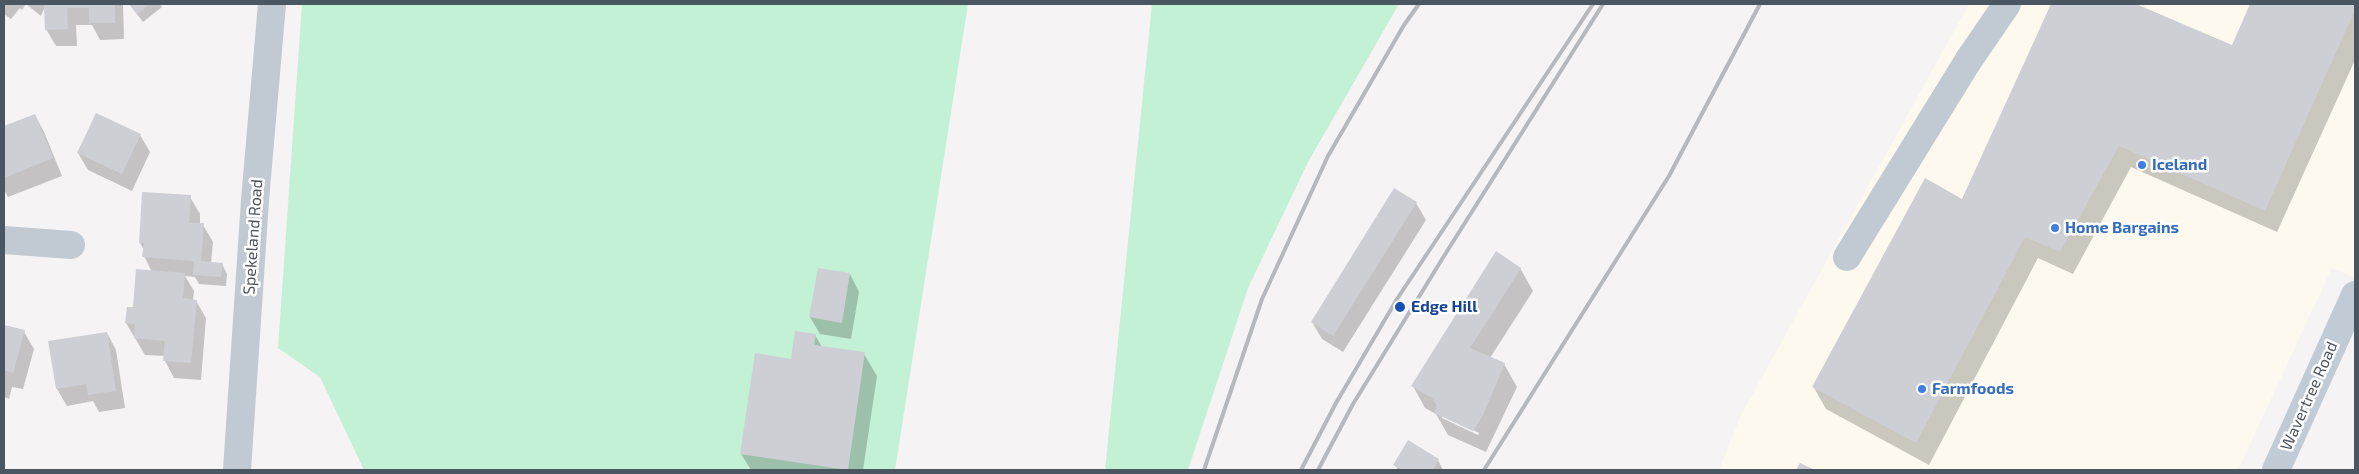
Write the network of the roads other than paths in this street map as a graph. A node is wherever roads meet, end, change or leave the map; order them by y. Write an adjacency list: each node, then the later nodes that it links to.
1 (272, 4): 7 (street, Spekeland Road)
2 (2007, 4): 5 (street)
3 (4, 240): 4 (street)
4 (71, 246)
5 (1847, 257)
6 (2355, 295): 8 (main road, Wavertree Road)
7 (237, 470)
8 (2276, 470)

